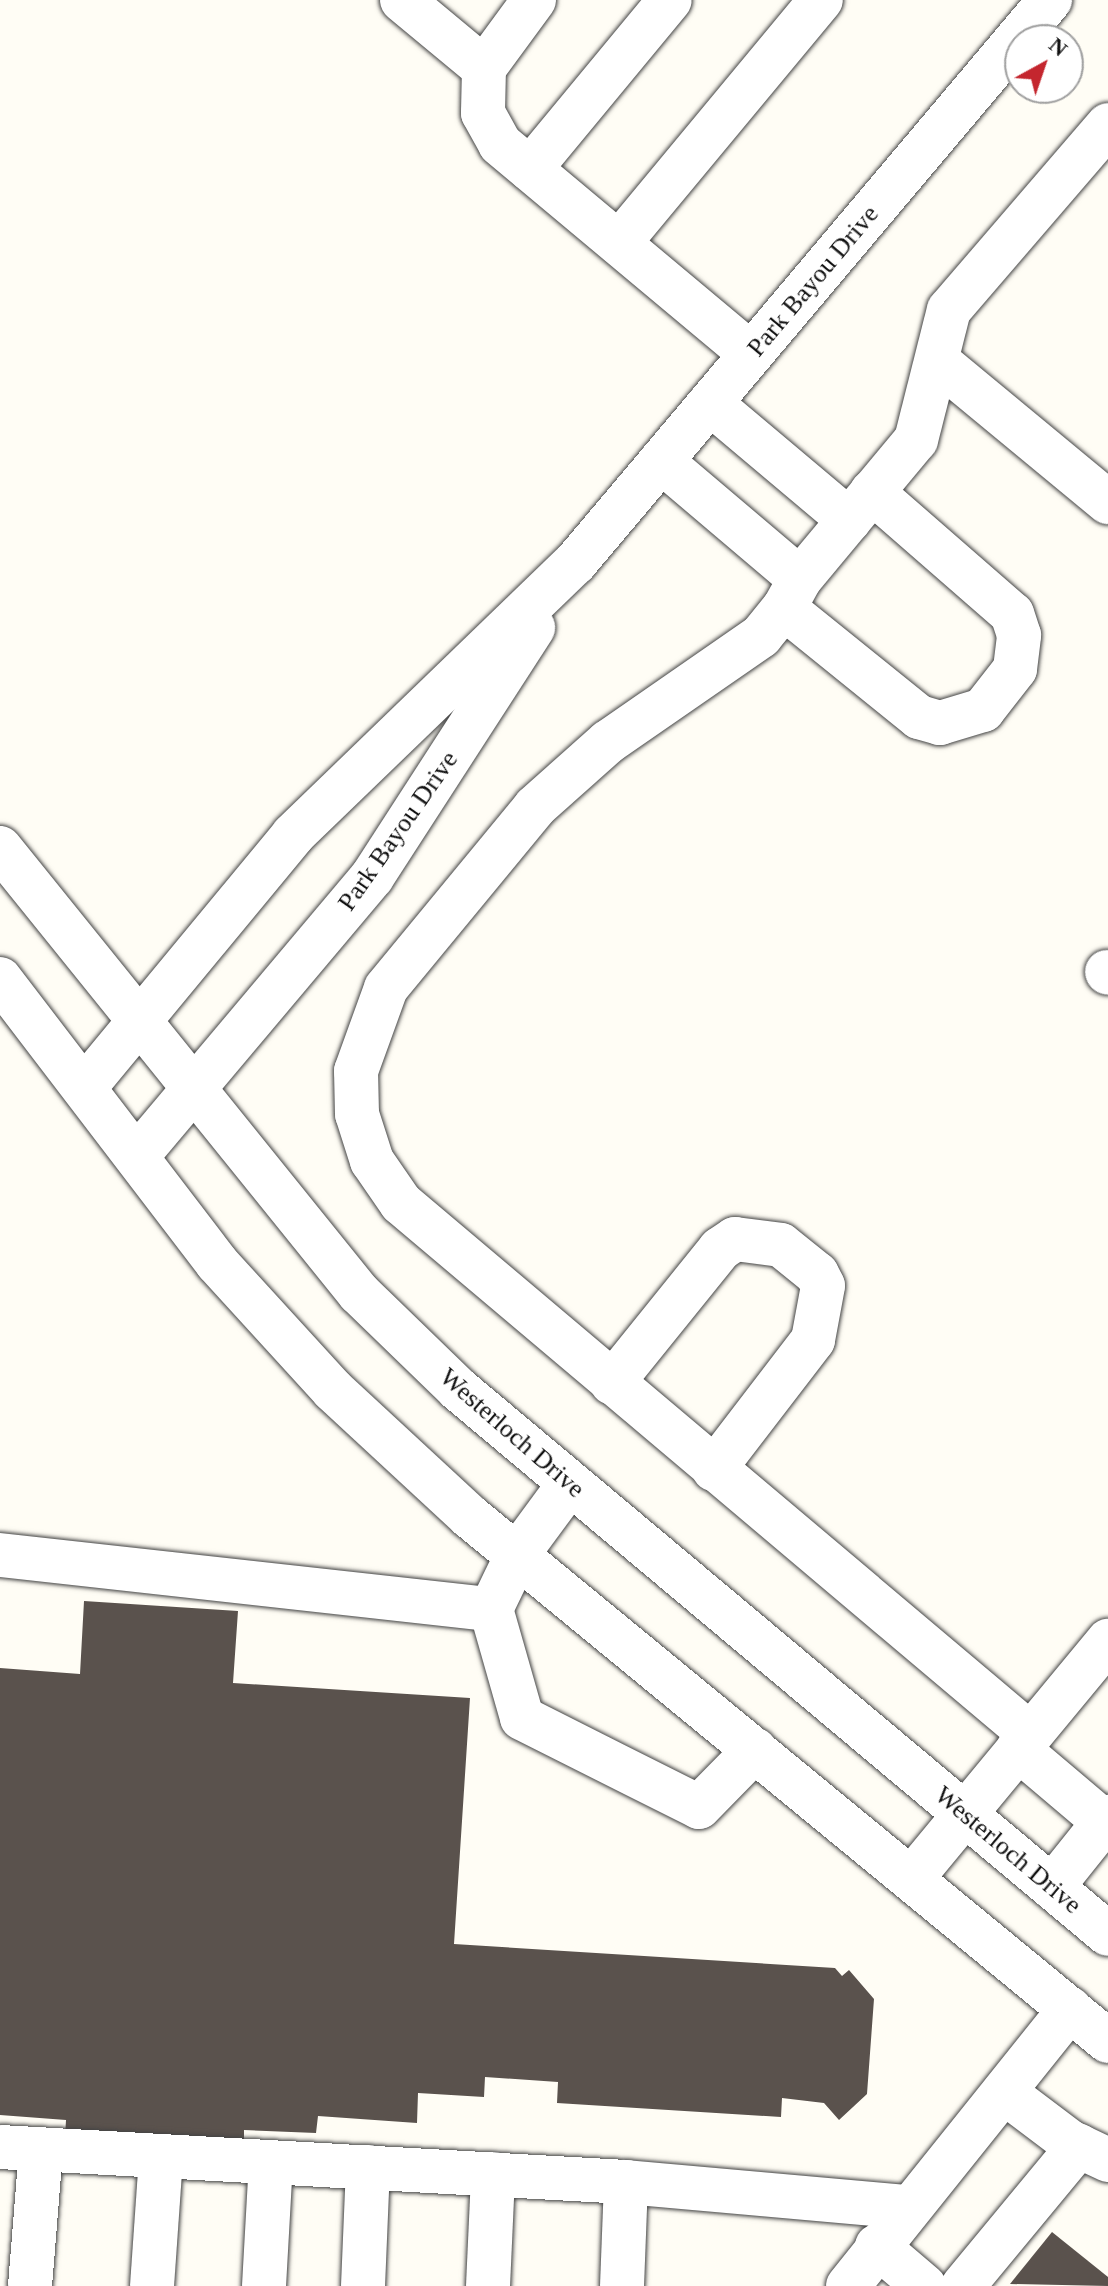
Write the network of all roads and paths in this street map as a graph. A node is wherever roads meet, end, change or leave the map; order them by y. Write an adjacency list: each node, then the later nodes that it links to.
1 (402, 0): 6 (street)
2 (534, 0): 6 (street)
3 (670, 0): 8 (street)
4 (821, 0): 9 (street)
5 (1050, 0): 10 (street, Park Bayou Drive)
6 (484, 68): 8 (street)
7 (1108, 125): 11 (street)
8 (530, 169): 9 (street)
9 (619, 243): 10 (street)
10 (751, 354): 12 (street, Park Bayou Drive)
11 (941, 364): 14 (street); 15 (street)
12 (710, 403): 13 (street, Park Bayou Drive); 15 (street)
13 (661, 461): 16 (street, Park Bayou Drive); 17 (street)
14 (1108, 502)
15 (861, 506): 17 (street); 17 (street)
16 (575, 563): 20 (street, Park Bayou Drive); 22 (street, Park Bayou Drive)
17 (792, 593): 24 (street)
18 (0, 848): 20 (street, Westerloch Drive)
19 (0, 979): 21 (street)
20 (139, 1021): 21 (street, Park Bayou Drive); 22 (street, Westerloch Drive)
21 (84, 1088): 23 (street)
22 (192, 1091): 23 (street, Park Bayou Drive); 26 (street, Westerloch Drive)
23 (137, 1156): 28 (street)
24 (612, 1383): 25 (street); 25 (street)
25 (714, 1469): 31 (street)
26 (570, 1483): 28 (street); 33 (street, Westerloch Drive)
27 (0, 1555): 29 (street)
28 (517, 1555): 29 (street); 32 (street)
29 (491, 1609): 32 (street)
30 (1108, 1641): 31 (street)
31 (1024, 1742): 33 (street); 34 (street)
32 (755, 1750): 35 (street)
33 (965, 1814): 35 (street); 36 (street, Westerloch Drive)
34 (1106, 1820): 36 (street)
35 (912, 1878): 38 (street)
36 (1052, 1887): 37 (street, Westerloch Drive)
37 (1108, 1934)
38 (1070, 2009): 39 (street); 40 (street)
39 (1108, 2041)
40 (1004, 2092): 42 (street); 48 (street)
41 (20, 2148): 43 (street); 50 (street)
42 (1093, 2153): 58 (street)
43 (161, 2156): 44 (street); 51 (street)
44 (271, 2162): 45 (street); 52 (street)
45 (368, 2167): 46 (street); 53 (street)
46 (493, 2174): 47 (street); 54 (street)
47 (626, 2182): 48 (street); 55 (street)
48 (906, 2207): 49 (street)
49 (877, 2246): 56 (street); 57 (street)
50 (30, 2286)
51 (152, 2286)
52 (264, 2286)
53 (363, 2286)
54 (488, 2286)
55 (622, 2286)
56 (848, 2286)
57 (924, 2286)
58 (963, 2286)

